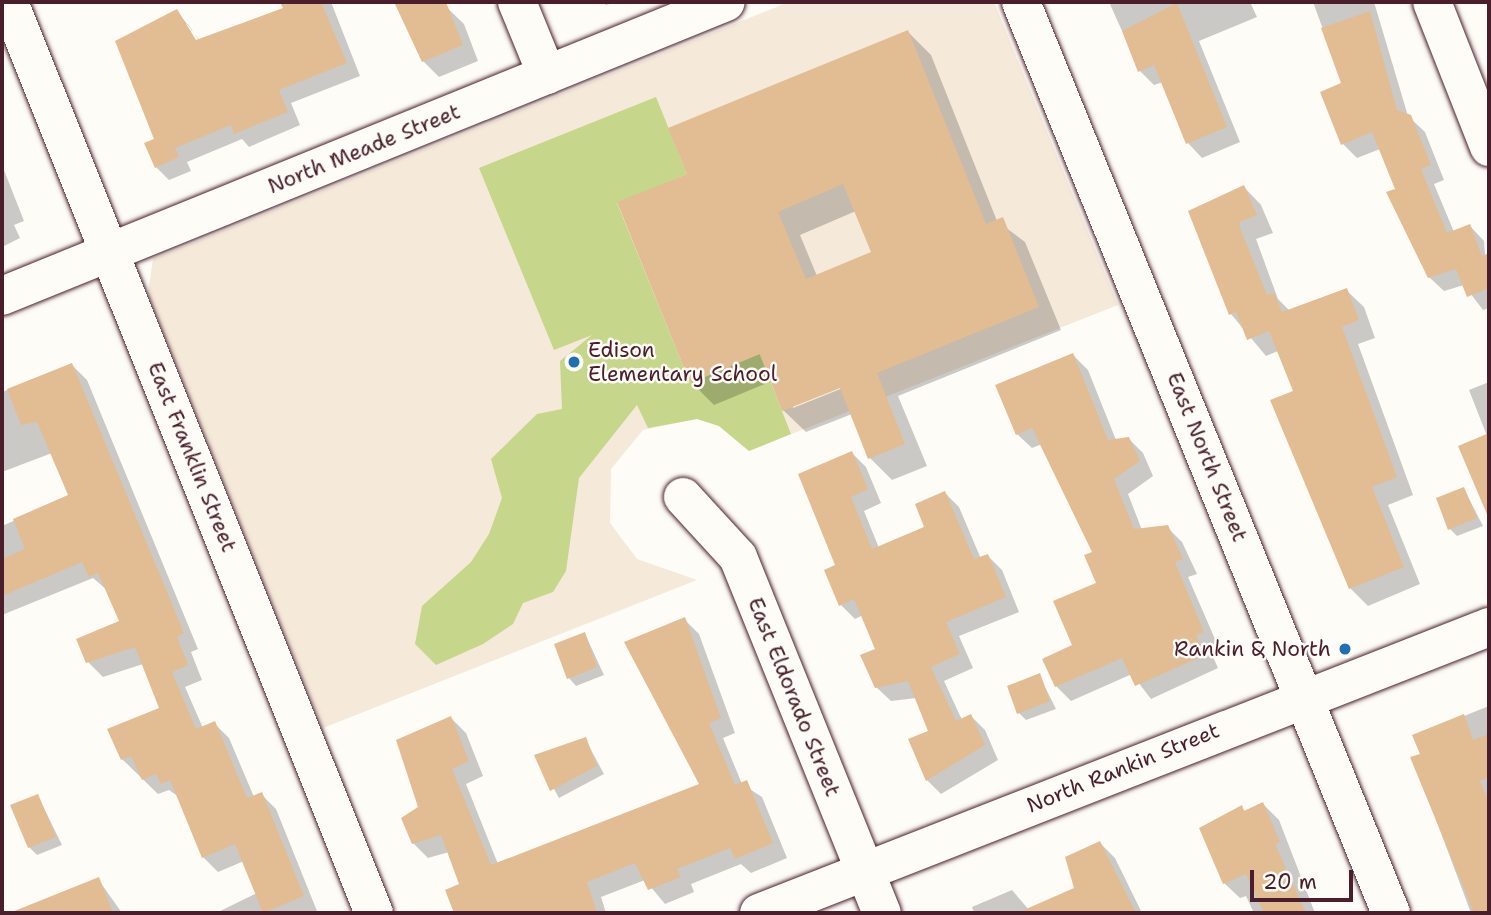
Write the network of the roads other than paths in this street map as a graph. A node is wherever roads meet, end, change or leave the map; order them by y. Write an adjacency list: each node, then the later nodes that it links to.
1 (9, 2): 8 (street, East Franklin Street)
2 (517, 2): 6 (street)
3 (726, 2): 6 (street, North Meade Street)
4 (1021, 2): 12 (street, East North Street)
5 (1432, 2): 7 (street)
6 (547, 75): 8 (street, North Meade Street)
7 (1489, 147)
8 (110, 251): 9 (street, North Meade Street); 14 (street, East Franklin Street)
9 (2, 296)
10 (683, 496): 13 (street, East Eldorado Street)
11 (1489, 627): 12 (street, North Rankin Street)
12 (1304, 695): 13 (street, North Rankin Street); 17 (street, East North Street)
13 (864, 872): 15 (street, North Rankin Street); 16 (street, East Eldorado Street)
14 (374, 913)
15 (759, 913)
16 (882, 913)
17 (1391, 913)

